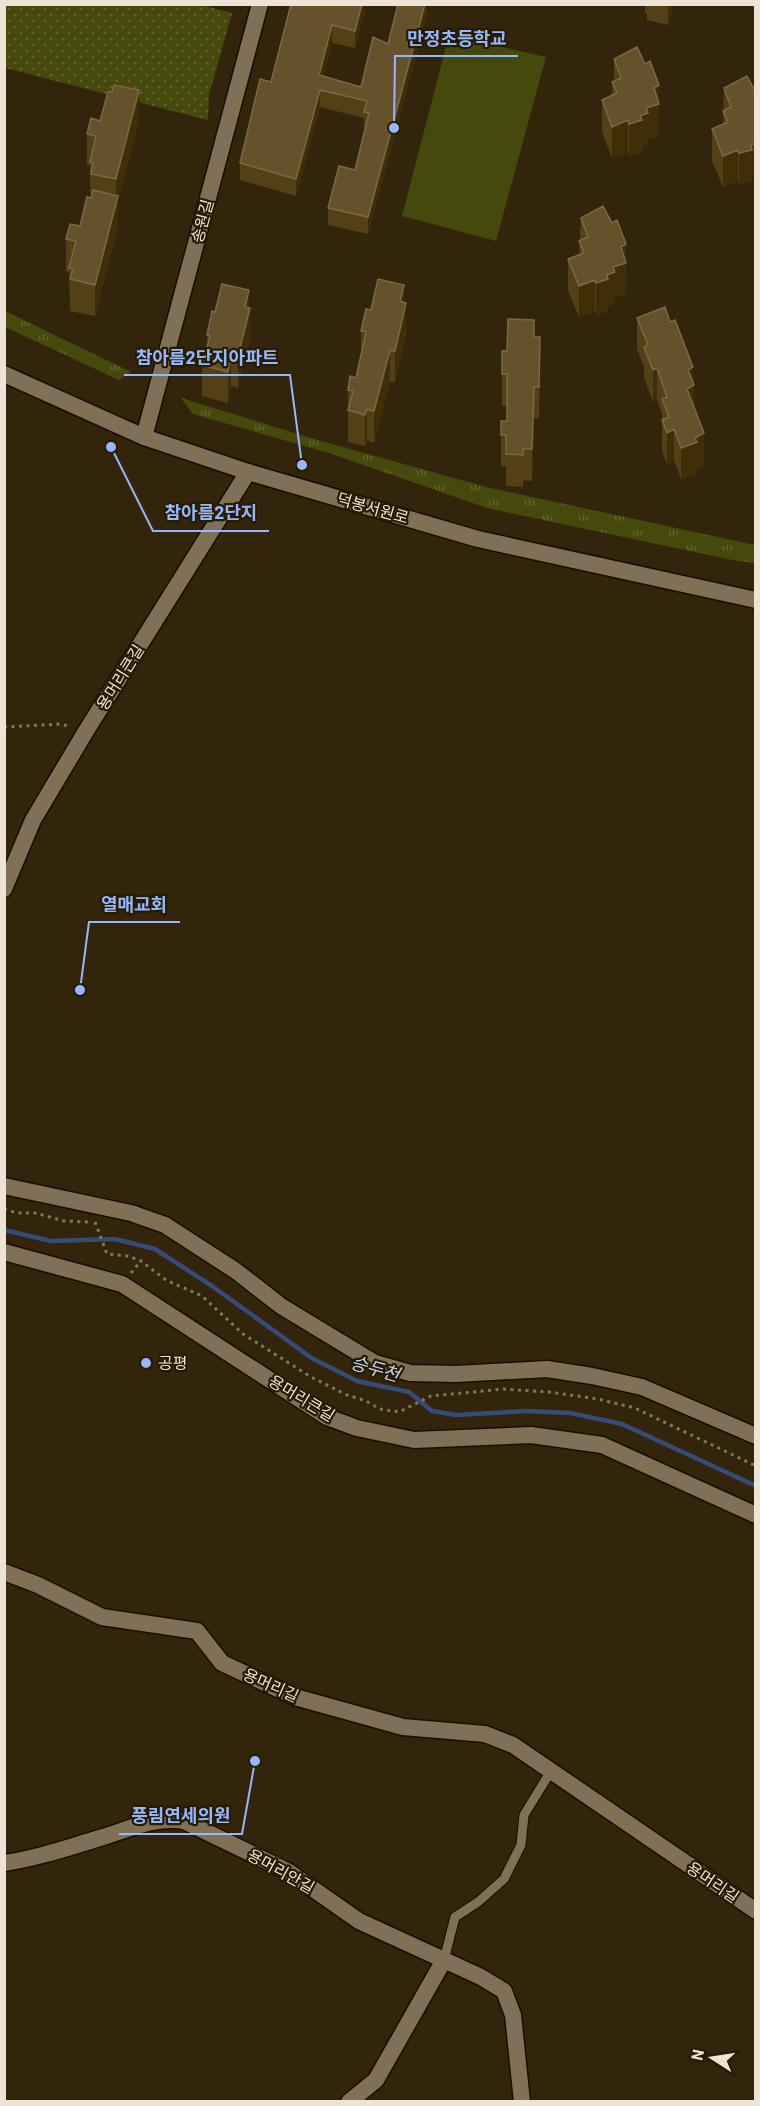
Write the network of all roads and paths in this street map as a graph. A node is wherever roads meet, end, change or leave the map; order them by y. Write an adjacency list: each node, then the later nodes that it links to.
1 (260, 4): 3 (street, 송원길)
2 (4, 374): 3 (street, 덕봉서원로)
3 (144, 437): 4 (street, 덕봉서원로)
4 (248, 472): 5 (street, 덕봉서원로); 7 (street, 용머리큰길)
5 (756, 600)
6 (4, 727): 7 (path)
7 (86, 731): 8 (street, 용머리큰길)
8 (4, 889)
9 (4, 1186): 12 (street)
10 (4, 1209): 13 (path)
11 (4, 1252): 14 (street, 용머리큰길)
12 (756, 1436)
13 (756, 1466)
14 (756, 1515)
15 (4, 1572): 16 (street, 용머리길)
16 (551, 1771): 18 (street, 용머리길); 19 (lane)
17 (4, 1863): 19 (street, 용머리안길)
18 (756, 1911)
19 (444, 1960): 20 (street); 21 (street, 용머리안길)
20 (349, 2102)
21 (522, 2102)

